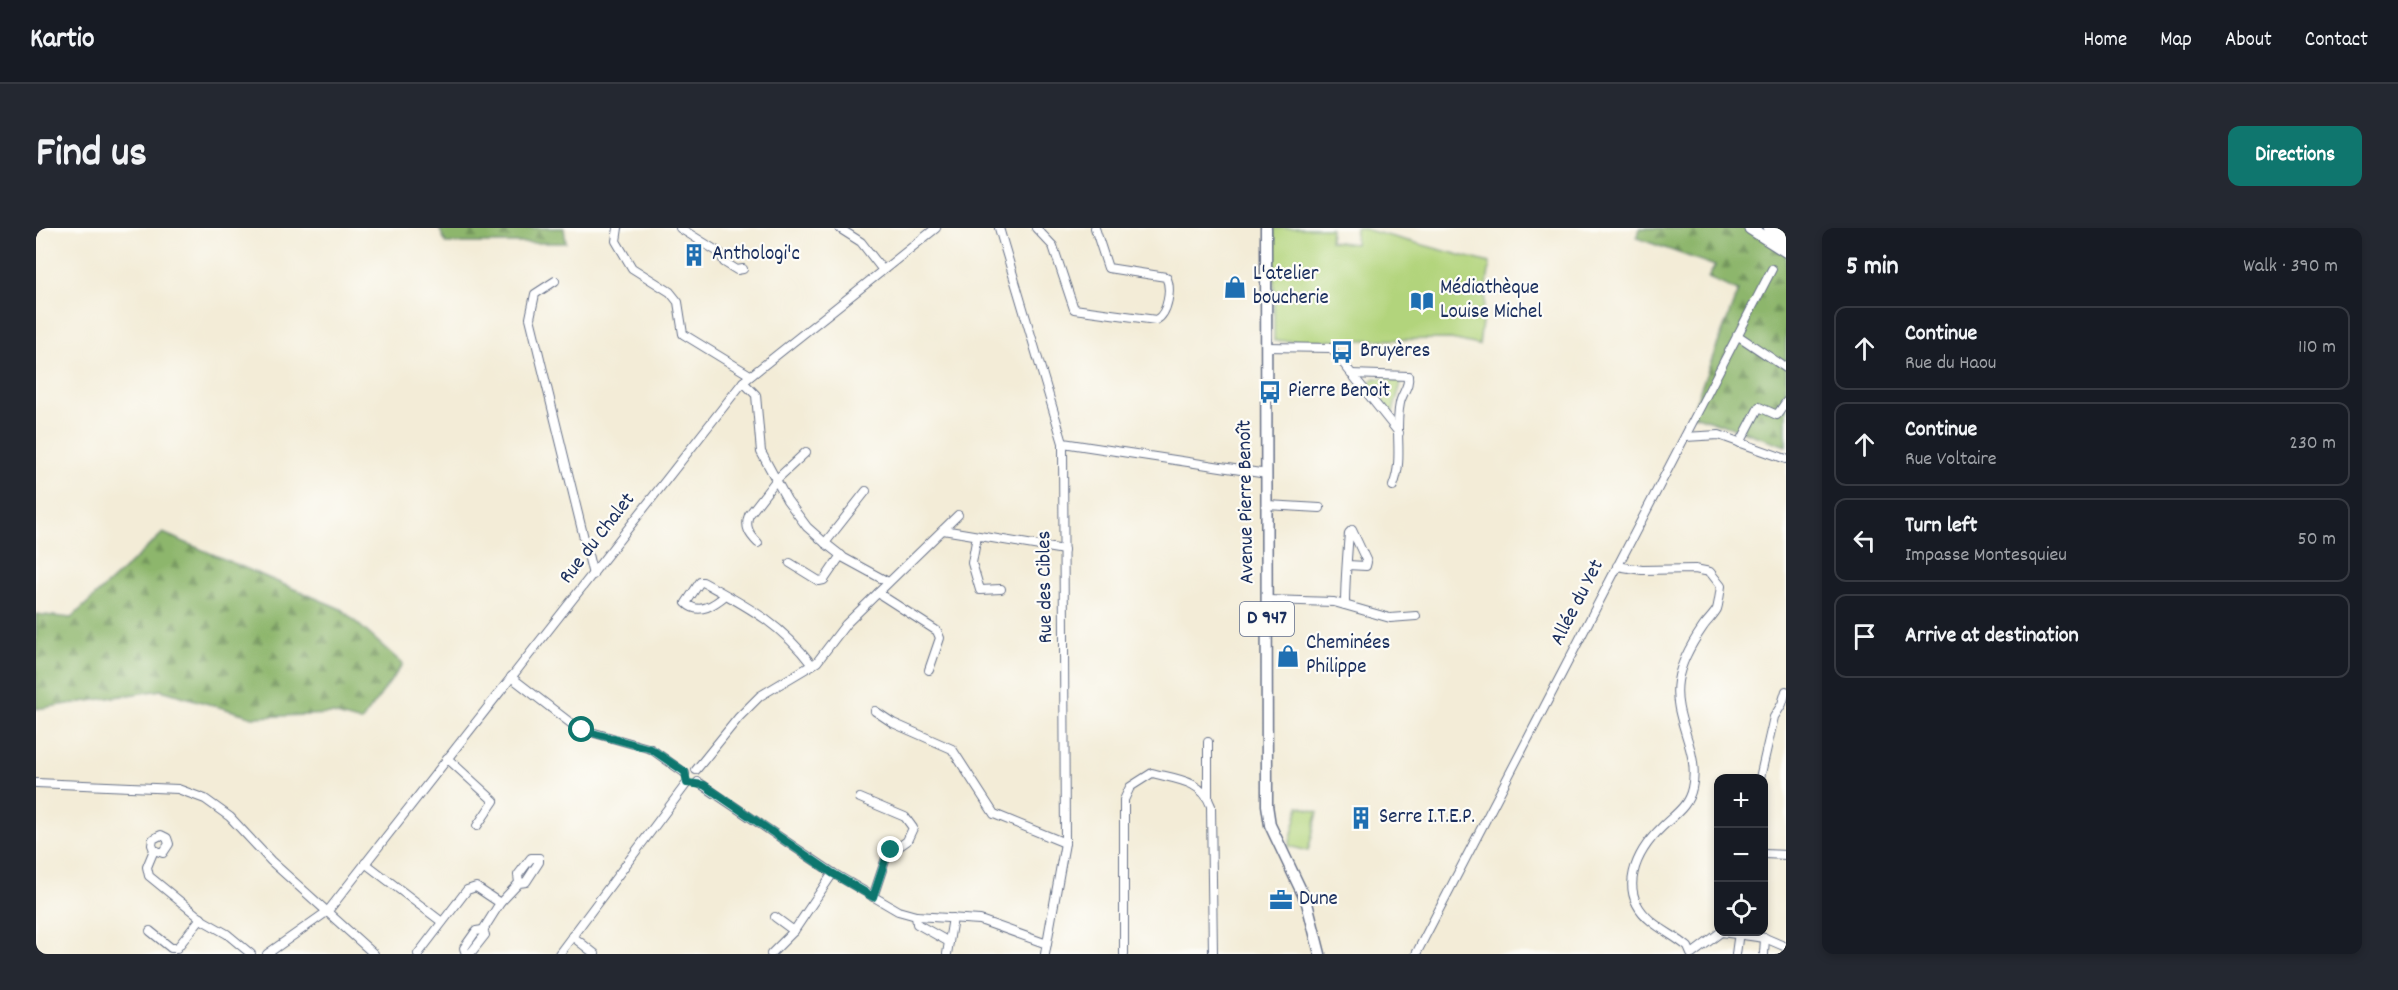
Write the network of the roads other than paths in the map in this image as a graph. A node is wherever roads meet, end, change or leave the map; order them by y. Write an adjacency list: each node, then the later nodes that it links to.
1 (618, 228): 21 (street)
2 (680, 228): 13 (street)
3 (839, 228): 14 (street)
4 (936, 228): 14 (street, Rue du Chalet)
5 (999, 228): 26 (street, Rue des Cibles)
6 (1036, 228): 7 (street)
7 (1095, 228)
8 (1266, 228): 18 (main road, Avenue Pierre Benoît / D 947)
9 (1750, 228): 12 (highway)
10 (1770, 228): 11 (highway)
11 (1786, 239)
12 (1786, 251)
13 (743, 269)
14 (882, 269): 21 (street, Rue du Chalet)
15 (1773, 269): 17 (street, Allée du Yet)
16 (555, 281): 46 (street)
17 (1737, 335): 19 (street); 25 (street, Allée du Yet)
18 (1266, 347): 20 (street); 30 (main road, Avenue Pierre Benoît / D 947)
19 (1786, 368)
20 (1351, 374): 24 (street); 24 (street)
21 (750, 375): 22 (street, Rue du Chalet)
22 (743, 382): 31 (street); 46 (street, Rue du Chalet)
23 (1786, 402): 27 (street)
24 (1399, 433): 32 (street)
25 (1685, 437): 27 (street); 45 (street, Allée du Yet)
26 (1063, 443): 30 (street); 41 (street, Rue des Cibles)
27 (1740, 443): 29 (street)
28 (806, 452): 31 (street)
29 (1786, 459)
30 (1267, 474): 34 (main road, Avenue Pierre Benoît / D 947)
31 (777, 480): 39 (street); 40 (street)
32 (1393, 486)
33 (866, 491): 40 (street)
34 (1267, 505): 35 (street); 51 (main road, Avenue Pierre Benoît / D 947)
35 (1320, 508)
36 (958, 515): 37 (street)
37 (943, 530): 38 (street); 47 (street)
38 (977, 536): 41 (street); 48 (street)
39 (758, 543)
40 (825, 543): 42 (street)
41 (1064, 550): 70 (street, Rue des Cibles)
42 (841, 555): 43 (street); 47 (street)
43 (790, 563)
44 (1347, 565): 52 (street)
45 (1617, 566): 108 (street, Allée du Yet); 109 (street)
46 (593, 575): 56 (street, Rue du Chalet)
47 (888, 582): 49 (street)
48 (1001, 589)
49 (878, 593): 54 (street); 55 (street)
50 (726, 595): 54 (street)
51 (1268, 600): 52 (street); 95 (main road, Avenue Pierre Benoît / D 947)
52 (1345, 605): 53 (street)
53 (1416, 616)
54 (812, 665): 61 (street)
55 (929, 670)
56 (511, 677): 60 (street, Rue du Chalet); 62 (street)
57 (1786, 691): 63 (street)
58 (875, 711): 70 (street)
59 (1208, 742): 67 (street)
60 (447, 758): 69 (street); 74 (street, Rue du Chalet)
61 (696, 770): 62 (street); 64 (street)
62 (685, 772): 66 (street)
63 (1761, 774)
64 (698, 782): 66 (street); 75 (street)
65 (36, 783): 79 (street)
66 (687, 783): 87 (street)
67 (1208, 797): 106 (street); 107 (street)
68 (860, 798): 77 (street)
69 (477, 826)
70 (1065, 843): 93 (street, Rue des Cibles)
71 (154, 850): 82 (street)
72 (1768, 854): 73 (street)
73 (1786, 855)
74 (365, 863): 79 (street, Rue du Chalet); 84 (street)
75 (832, 873): 77 (street); 86 (street)
76 (519, 883): 78 (street)
77 (873, 897): 80 (street)
78 (500, 903): 84 (street); 100 (street)
79 (328, 911): 97 (street, Rue du Chalet); 98 (street)
80 (916, 916): 83 (street); 92 (street)
81 (775, 917): 86 (street)
82 (201, 918): 85 (street); 96 (street)
83 (953, 918): 92 (street); 93 (street)
84 (442, 922): 99 (street)
85 (150, 931)
86 (794, 931): 103 (street)
87 (572, 936): 101 (street); 102 (street)
88 (1714, 936): 109 (street)
89 (1739, 936): 110 (street)
90 (1755, 936): 91 (street)
91 (1765, 938): 94 (street); 111 (street)
92 (949, 942): 104 (street)
93 (1047, 944): 105 (street, Rue des Cibles)
94 (1786, 947)
95 (1319, 951)
96 (251, 954)
97 (267, 954)
98 (374, 954)
99 (418, 954)
100 (468, 954)
101 (559, 954)
102 (595, 954)
103 (771, 954)
104 (947, 954)
105 (1045, 954)
106 (1124, 954)
107 (1213, 954)
108 (1416, 954)
109 (1692, 954)
110 (1736, 954)
111 (1764, 954)

